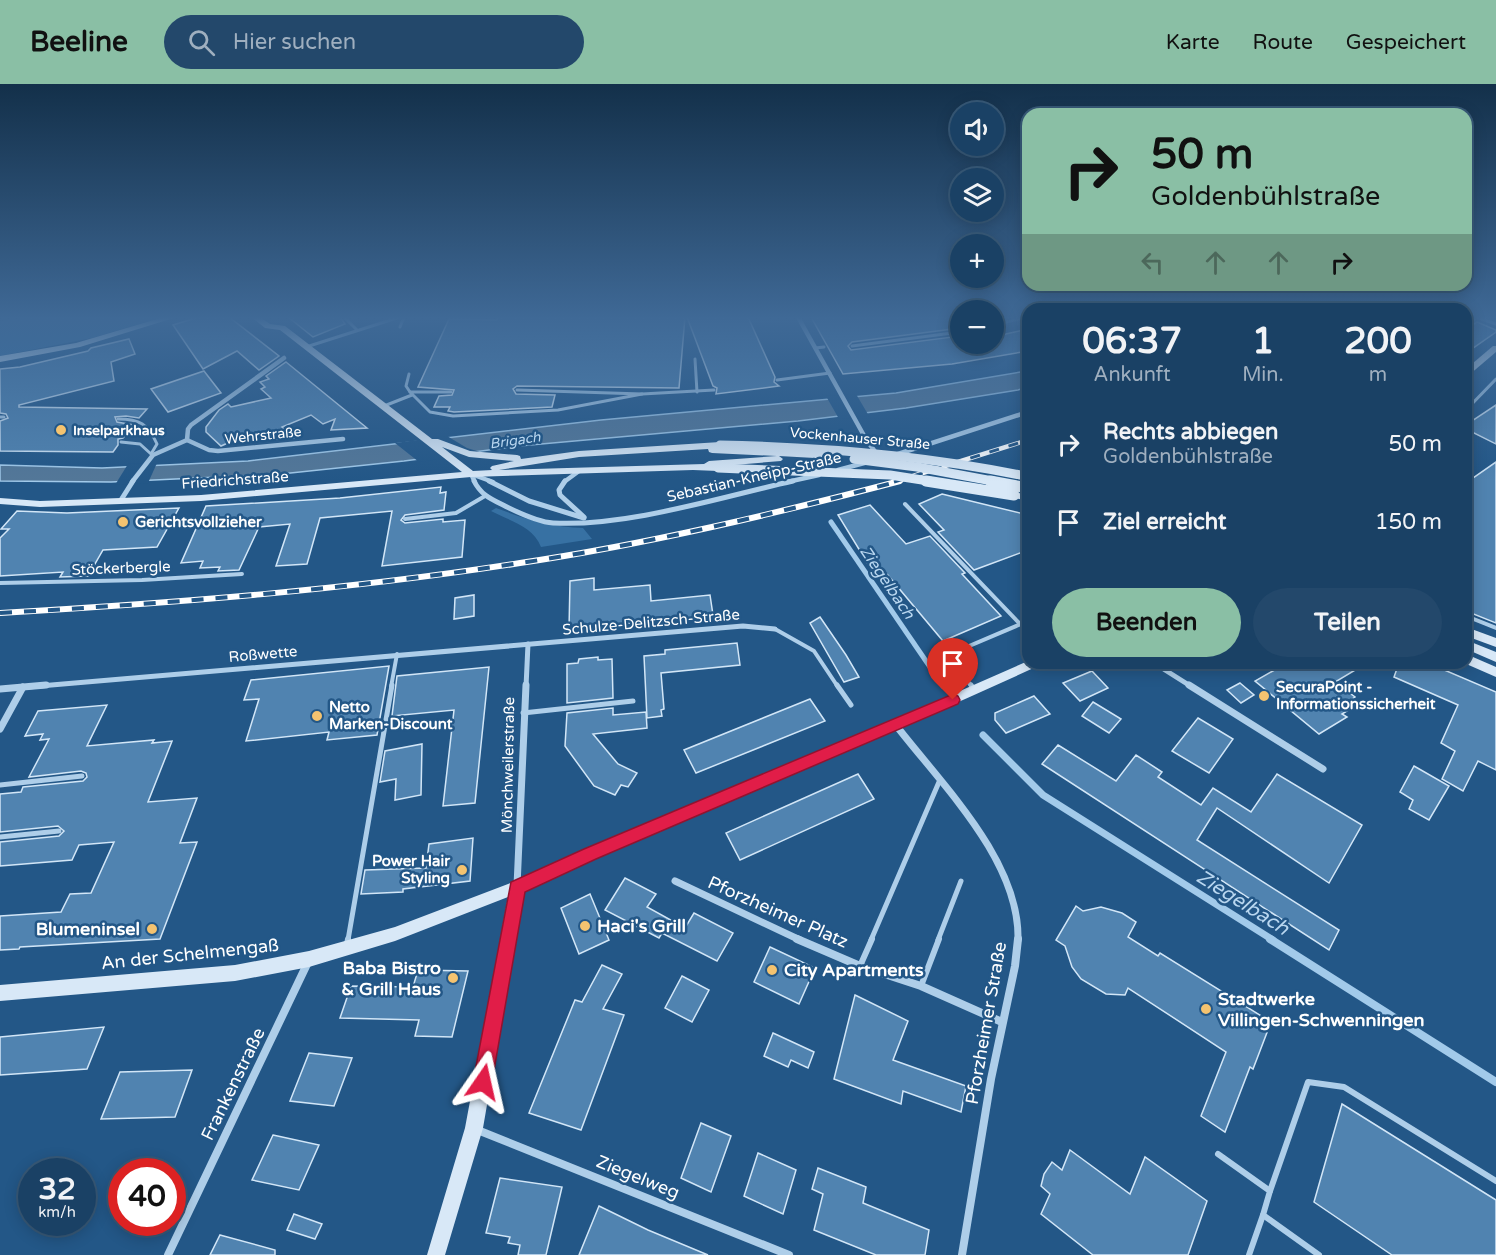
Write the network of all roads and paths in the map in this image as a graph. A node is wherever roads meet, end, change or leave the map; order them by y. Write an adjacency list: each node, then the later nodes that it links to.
1 (265, 372): 20 (street)
2 (338, 372): 15 (main road)
3 (696, 372): 11 (lane)
4 (830, 373): 7 (lane); 26 (street)
5 (409, 374): 12 (lane)
6 (1496, 379): 14 (lane)
7 (777, 380)
8 (517, 390): 13 (lane)
9 (714, 390): 11 (lane)
10 (451, 392): 12 (lane)
11 (697, 392): 13 (lane)
12 (411, 394): 13 (lane); 15 (lane)
13 (642, 394)
14 (1472, 404)
15 (383, 407): 18 (main road)
16 (1022, 414): 26 (street, Sebastian-Kneipp-Straße)
17 (118, 419): 24 (lane)
18 (421, 434): 25 (main road); 29 (main road)
19 (343, 439): 20 (street, Wehrstraße)
20 (187, 441): 24 (street)
21 (121, 442): 24 (lane)
22 (720, 448): 23 (main road, Vockenhauser Straße); 25 (main road, Vockenhauser Straße); 30 (main road, Vockenhauser Straße, bridge)
23 (833, 456): 27 (main road, Vockenhauser Straße); 31 (main road, Vockenhauser Straße, bridge)
24 (149, 457): 33 (street)
25 (533, 458): 29 (main road, Vockenhauser Straße)
26 (882, 459): 38 (street, Sebastian-Kneipp-Straße)
27 (719, 465): 28 (main road, Vockenhauser Straße); 34 (main road, Vockenhauser Straße, bridge)
28 (579, 471): 29 (main road, Vockenhauser Straße); 38 (street)
29 (471, 474): 32 (street, Sebastian-Kneipp-Straße); 33 (main road, Friedrichstraße); 38 (street, Sebastian-Kneipp-Straße)
30 (1022, 476)
31 (1022, 487)
32 (485, 496): 37 (lane); 38 (street, Sebastian-Kneipp-Straße)
33 (123, 497): 35 (main road, Friedrichstraße)
34 (1022, 497)
35 (0, 501)
36 (905, 504): 42 (lane)
37 (405, 519)
38 (587, 519)
39 (242, 574): 40 (lane, Stöckerbergle)
40 (0, 583)
41 (1472, 618): 43 (lane)
42 (1020, 624): 57 (lane)
43 (1496, 628)
44 (775, 629): 47 (street, Schulze-Delitzsch-Straße); 59 (lane)
45 (1472, 633): 46 (main road)
46 (1496, 643)
47 (528, 644): 49 (street, Roßwette); 60 (street, Mönchweilerstraße)
48 (1472, 647): 50 (main road)
49 (397, 654): 55 (street, Roßwette); 72 (lane)
50 (1496, 657)
51 (1472, 662): 54 (main road)
52 (1022, 668): 57 (main road, An der Schelmengaß)
53 (1164, 669): 63 (street)
54 (1496, 672)
55 (23, 687): 56 (street, Roßwette); 62 (street)
56 (0, 688)
57 (975, 690): 61 (main road, An der Schelmengaß)
58 (633, 701): 60 (lane)
59 (851, 705)
60 (523, 713): 71 (street, Mönchweilerstraße)
61 (895, 724): 65 (street, Pforzheimer Straße); 71 (main road, An der Schelmengaß)
62 (0, 729)
63 (1323, 769)
64 (82, 776): 66 (lane)
65 (939, 782): 74 (lane); 77 (street, Pforzheimer Straße)
66 (0, 785)
67 (59, 831): 68 (lane)
68 (0, 837)
69 (675, 881): 74 (street, Pforzheimer Platz)
70 (962, 881): 75 (lane)
71 (517, 887): 72 (main road, An der Schelmengaß); 78 (main road)
72 (347, 948): 73 (main road, An der Schelmengaß)
73 (309, 959): 76 (main road, An der Schelmengaß); 83 (street, Frankenstraße)
74 (860, 966): 75 (street, Pforzheimer Platz)
75 (921, 986): 77 (street, Pforzheimer Platz)
76 (0, 993)
77 (1002, 1022): 86 (street, Pforzheimer Straße)
78 (474, 1128): 84 (main road); 85 (street, Ziegelweg)
79 (1218, 1154): 81 (lane)
80 (1496, 1181): 81 (lane)
81 (1270, 1191): 82 (lane)
82 (1263, 1215): 87 (lane); 88 (lane)
83 (168, 1255)
84 (436, 1255)
85 (789, 1255)
86 (962, 1255)
87 (1249, 1255)
88 (1318, 1255)

